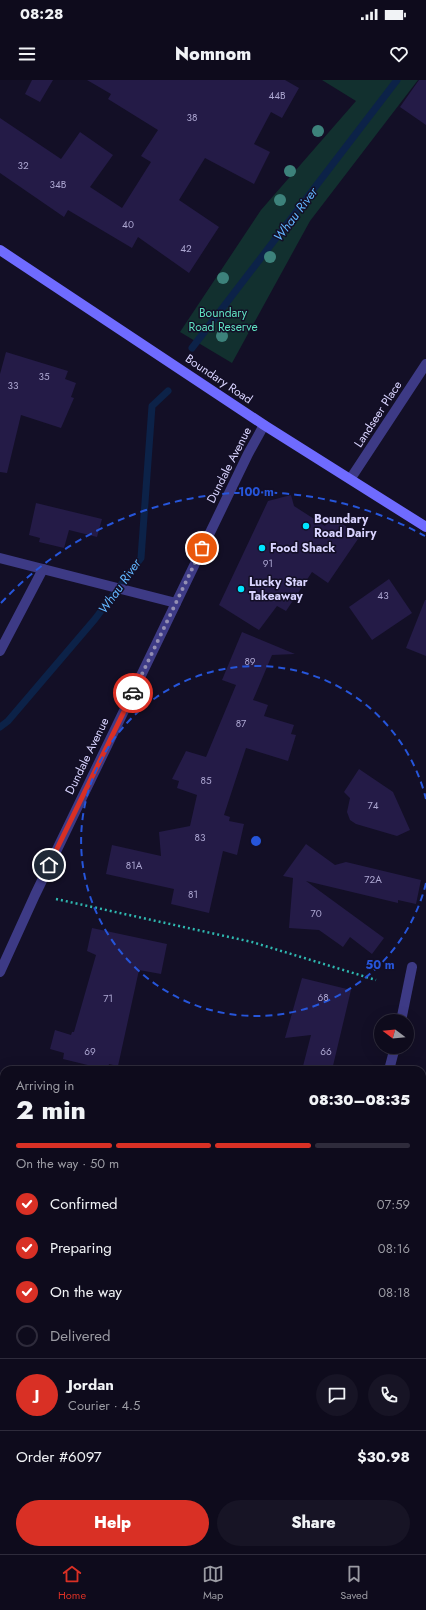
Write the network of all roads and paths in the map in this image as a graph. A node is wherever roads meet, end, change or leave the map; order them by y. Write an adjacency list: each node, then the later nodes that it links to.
1 (0, 250): 3 (main road, Boundary Road)
2 (426, 364): 4 (street, Landseer Place)
3 (264, 424): 4 (main road, Boundary Road); 8 (street, Dundale Avenue)
4 (351, 478): 5 (main road, Boundary Road)
5 (426, 527)
6 (0, 558): 7 (street)
7 (43, 569): 8 (street); 9 (street)
8 (176, 602): 12 (street, Dundale Avenue)
9 (0, 651)
10 (56, 899): 13 (path)
11 (412, 966): 14 (street)
12 (0, 972)
13 (376, 980)
14 (402, 1014)
15 (393, 1054): 16 (street)
16 (391, 1066)

